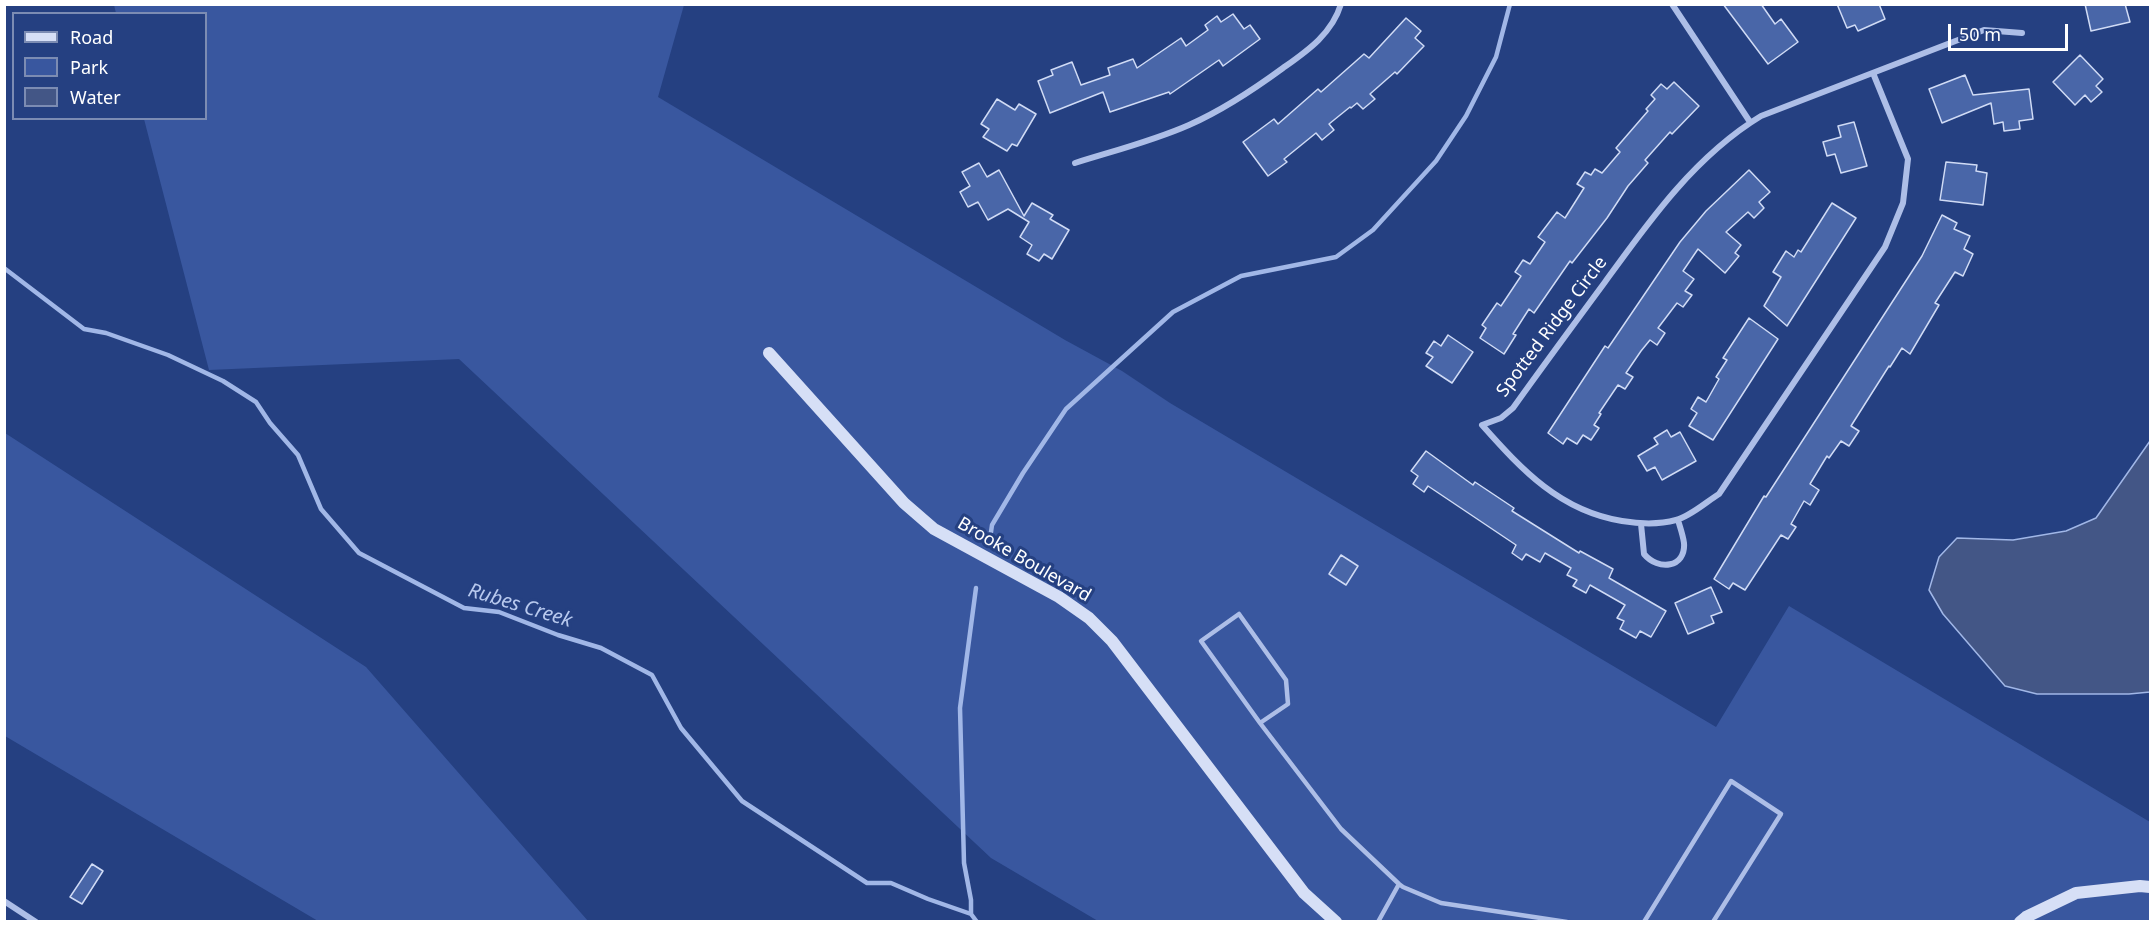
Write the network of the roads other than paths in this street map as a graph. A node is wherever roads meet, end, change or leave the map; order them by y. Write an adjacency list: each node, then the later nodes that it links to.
1 (1341, 4): 6 (street)
2 (1672, 4): 5 (street)
3 (2022, 33): 4 (street, Spotted Ridge Circle)
4 (1873, 73): 5 (street, Spotted Ridge Circle); 8 (street, Spotted Ridge Circle)
5 (1750, 122): 9 (street, Spotted Ridge Circle)
6 (1075, 163)
7 (769, 353): 15 (street, Brooke Boulevard)
8 (1678, 520): 9 (street, Spotted Ridge Circle); 9 (street)
9 (1641, 525)
10 (1260, 723): 10 (lane); 11 (lane)
11 (1399, 884): 16 (lane); 17 (lane)
12 (2151, 887): 20 (street)
13 (4, 901): 14 (street)
14 (36, 921)
15 (1336, 921)
16 (1378, 921)
17 (1567, 921)
18 (1644, 921): 19 (lane)
19 (1713, 921)
20 (2019, 921)

